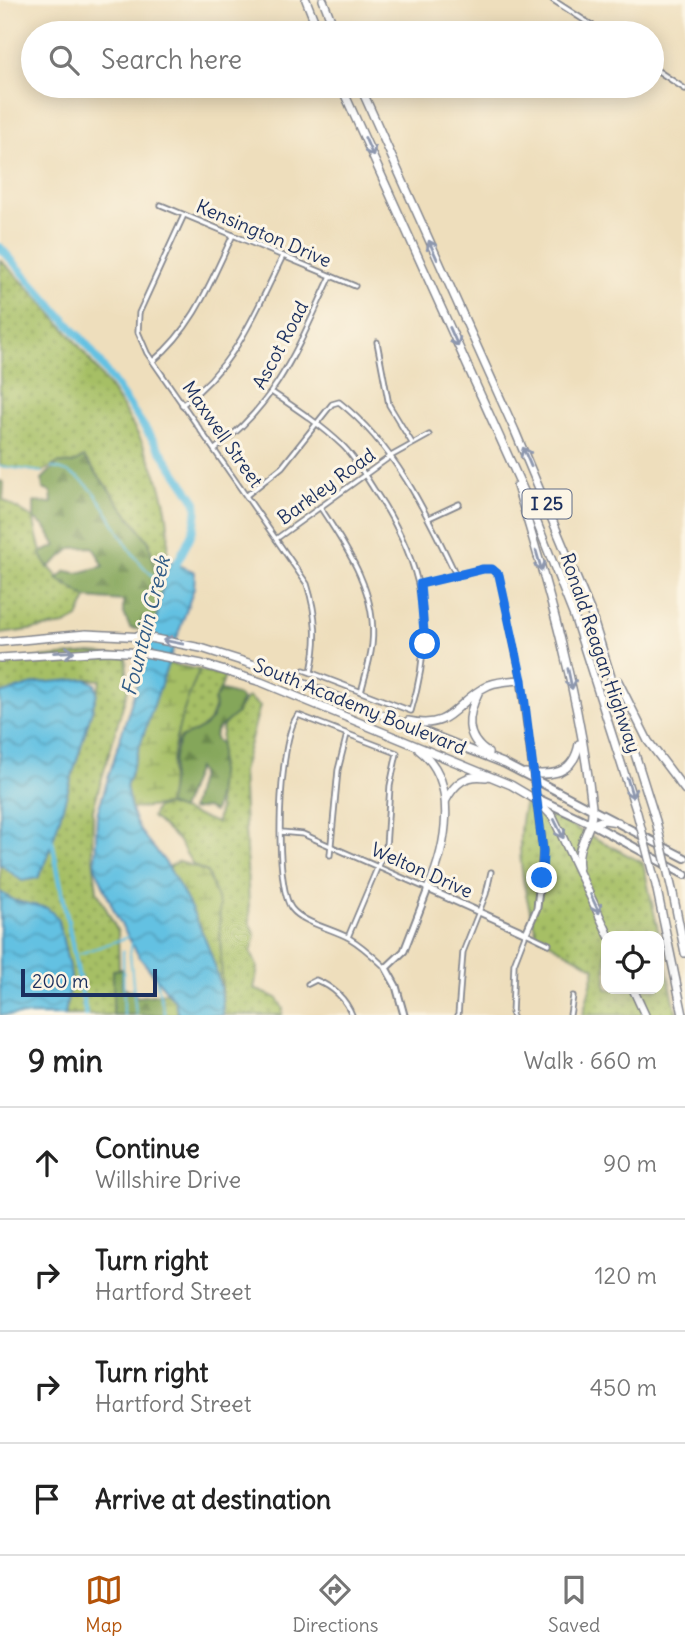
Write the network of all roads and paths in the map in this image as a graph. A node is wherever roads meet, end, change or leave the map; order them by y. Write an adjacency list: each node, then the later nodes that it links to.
1 (306, 0): 4 (highway)
2 (323, 0): 5 (highway)
3 (553, 0): 6 (street)
4 (314, 21)
5 (332, 21)
6 (585, 21)
7 (664, 74): 8 (street)
8 (685, 89)
9 (346, 98): 26 (highway, Ronald Reagan Highway / I 25, one-way to 26)
10 (364, 98): 35 (highway, Ronald Reagan Highway / I 25, one-way to 10)
11 (161, 205): 12 (street, Kensington Drive)
12 (184, 215): 13 (street, Kensington Drive); 18 (street, Maxwell Street)
13 (233, 235): 14 (street, Kensington Drive); 18 (street)
14 (283, 256): 15 (street, Kensington Drive); 20 (street)
15 (331, 276): 16 (street, Kensington Drive); 19 (street, Ascot Road)
16 (355, 286)
17 (377, 342): 23 (street)
18 (153, 361): 20 (street, Maxwell Street)
19 (273, 393): 21 (street); 24 (street, Ascot Road)
20 (182, 405): 24 (street, Maxwell Street)
21 (318, 425): 25 (street); 27 (street); 28 (street)
22 (429, 435): 23 (street, Barkley Road)
23 (412, 443): 25 (street, Barkley Road)
24 (215, 449): 28 (street, Maxwell Street)
25 (391, 456): 27 (street, Barkley Road); 31 (street)
26 (514, 471): 46 (highway, one-way to 46); 81 (highway, Ronald Reagan Highway / I 25, one-way to 81, bridge)
27 (365, 476): 30 (street, Barkley Road); 34 (street)
28 (247, 495): 32 (street, Maxwell Street)
29 (459, 504): 31 (street)
30 (320, 507): 32 (street, Barkley Road); 41 (street)
31 (429, 518): 33 (street)
32 (276, 539): 39 (street, Maxwell Street)
33 (456, 575): 34 (street); 40 (street)
34 (420, 584): 41 (street)
35 (600, 641): 50 (highway); 70 (highway, Ronald Reagan Highway / I 25, bridge)
36 (0, 642): 43 (highway, South Academy Boulevard, one-way to 36)
37 (0, 658): 45 (highway, South Academy Boulevard, one-way to 45)
38 (304, 670): 39 (street)
39 (311, 672): 41 (street)
40 (522, 680): 42 (highway); 67 (street, bridge)
41 (361, 692)
42 (479, 692): 43 (highway); 47 (highway)
43 (384, 715): 47 (highway, South Academy Boulevard)
44 (347, 734): 56 (street); 57 (street); 60 (street)
45 (400, 740): 49 (highway, South Academy Boulevard); 52 (highway)
46 (580, 740): 48 (highway); 53 (highway)
47 (503, 763): 48 (highway, South Academy Boulevard)
48 (525, 773): 53 (highway, South Academy Boulevard)
49 (511, 785): 51 (highway, South Academy Boulevard); 52 (highway)
50 (685, 790)
51 (527, 793): 55 (highway, South Academy Boulevard); 62 (highway, one-way to 62)
52 (445, 800): 64 (highway)
53 (592, 807): 54 (highway, South Academy Boulevard); 55 (highway)
54 (618, 822): 55 (highway); 59 (highway, South Academy Boulevard)
55 (592, 824): 62 (highway); 63 (highway, South Academy Boulevard)
56 (280, 832): 57 (street, Welton Drive); 68 (street)
57 (331, 846): 58 (street); 60 (street, Welton Drive)
58 (330, 855)
59 (685, 858)
60 (379, 868): 64 (street, Welton Drive); 68 (street)
61 (491, 872): 65 (street)
62 (580, 873): 66 (highway, one-way to 66)
63 (685, 875)
64 (428, 889): 65 (street, Welton Drive); 71 (street)
65 (477, 911): 67 (street, Welton Drive); 77 (street)
66 (607, 931)
67 (526, 933): 69 (street, Welton Drive); 78 (street)
68 (348, 937): 71 (street)
69 (549, 944)
70 (685, 953)
71 (386, 968): 76 (street)
72 (308, 984): 75 (street)
73 (635, 994): 80 (highway)
74 (573, 996): 79 (street)
75 (352, 1015)
76 (404, 1015)
77 (458, 1015)
78 (512, 1015)
79 (570, 1015)
80 (645, 1015)
81 (683, 1015)

